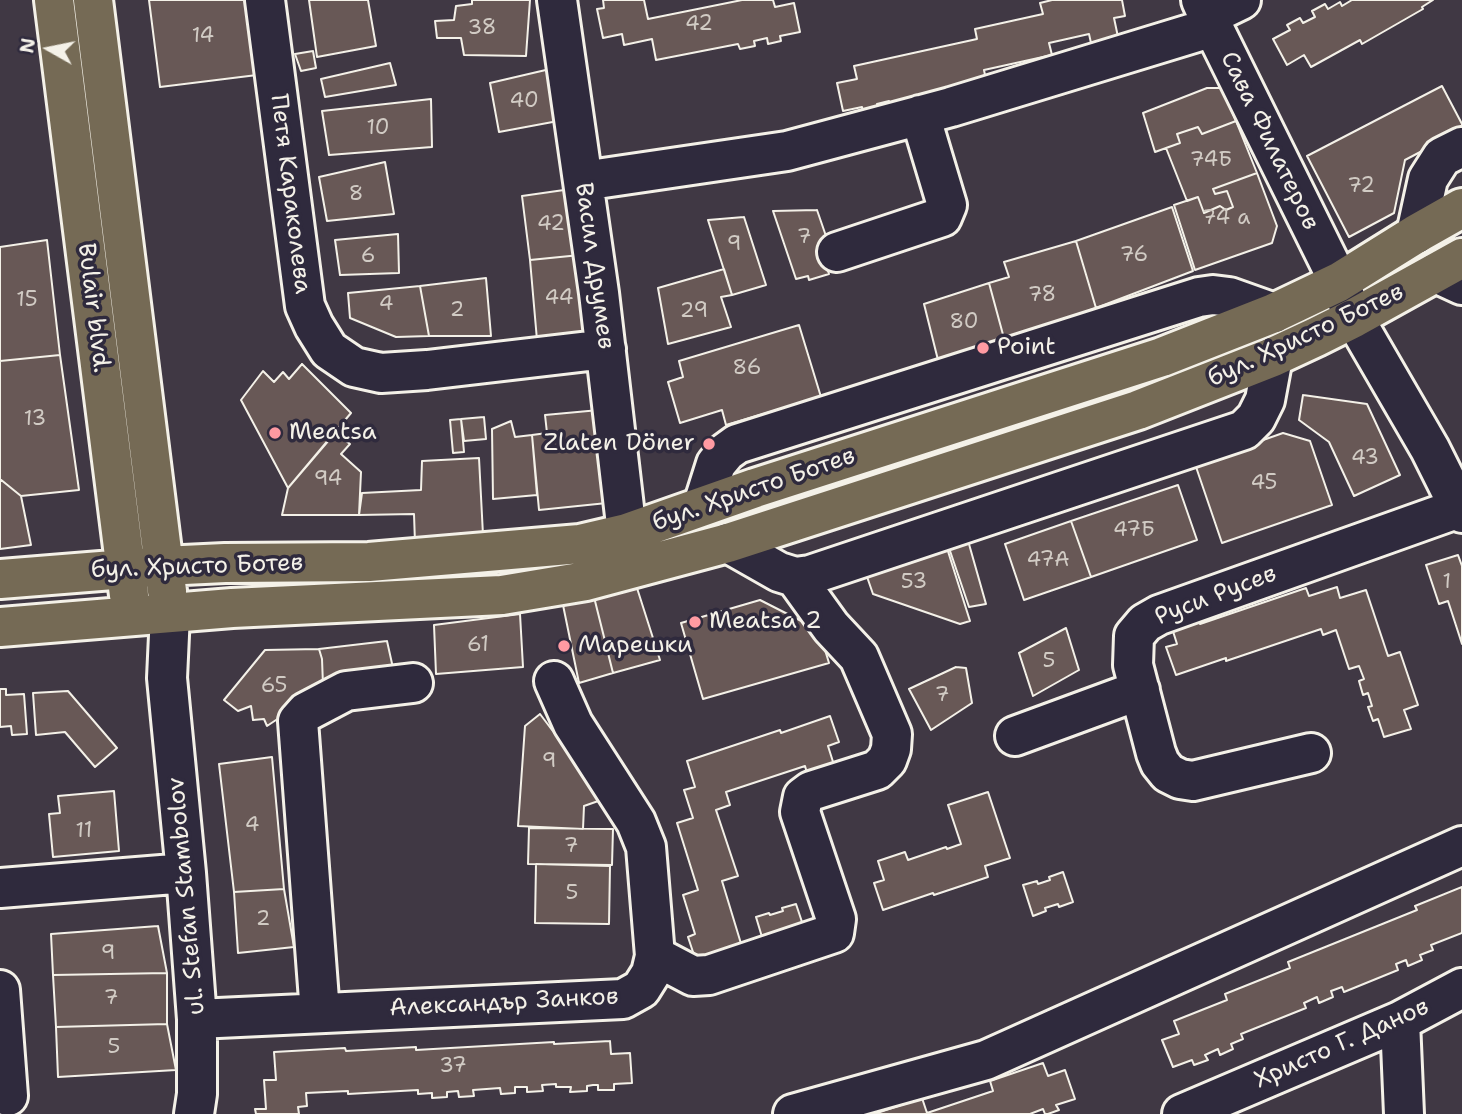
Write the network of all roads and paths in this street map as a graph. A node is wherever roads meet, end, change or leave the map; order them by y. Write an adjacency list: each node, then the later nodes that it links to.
1 (54, 0): 20 (main road, Bulair blvd.)
2 (93, 0): 20 (main road, Bulair blvd.)
3 (265, 0): 15 (street, Петя Караколева)
4 (557, 0): 8 (street, Васил Друмев)
5 (1216, 11): 6 (street); 13 (street, Сава Филатеров)
6 (920, 115): 8 (street); 11 (street)
7 (1462, 147): 10 (street)
8 (583, 181): 15 (street, Васил Друмев)
9 (1462, 208): 10 (main road, бул. Христо Ботев)
10 (1416, 234): 13 (main road, бул. Христо Ботев)
11 (837, 252)
12 (1453, 272): 14 (main road, бул. Христо Ботев)
13 (1339, 282): 14 (street, Сава Филатеров); 18 (main road, бул. Христо Ботев)
14 (1354, 318): 16 (main road, бул. Христо Ботев); 17 (street, Сава Филатеров)
15 (606, 349): 18 (street, Васил Друмев)
16 (1273, 357): 19 (main road, бул. Христо Ботев); 21 (street)
17 (1461, 509): 29 (street, Руси Русев)
18 (627, 533): 20 (main road, бул. Христо Ботев)
19 (728, 543): 21 (street); 23 (main road, бул. Христо Ботев)
20 (145, 567): 22 (main road, бул. Христо Ботев); 23 (main road, Bulair blvd.); 24 (main road, Bulair blvd.)
21 (795, 577): 35 (street)
22 (0, 579)
23 (170, 614): 24 (main road, бул. Христо Ботев); 26 (street, ul. Stefan Stambolov)
24 (132, 616): 25 (main road, бул. Христо Ботев); 26 (street, ul. Stefan Stambolov)
25 (0, 627)
26 (167, 678): 33 (street, ul. Stefan Stambolov)
27 (554, 681): 35 (street, Александър Занков)
28 (413, 683): 38 (street)
29 (1140, 690): 30 (street); 31 (street, Руси Русев)
30 (1015, 736)
31 (1311, 753)
32 (1462, 846): 43 (street)
33 (186, 873): 34 (street); 39 (street, ul. Stefan Stambolov)
34 (0, 888)
35 (655, 956): 38 (street, Александър Занков)
36 (1462, 988): 40 (street, Христо Г. Данов)
37 (0, 990): 41 (street)
38 (320, 1013): 39 (street, Александър Занков)
39 (197, 1019): 42 (street, ul. Stefan Stambolov)
40 (1400, 1021): 44 (street, Христо Г. Данов); 45 (street)
41 (8, 1096)
42 (194, 1114)
43 (793, 1114)
44 (1182, 1114)
45 (1404, 1114)

